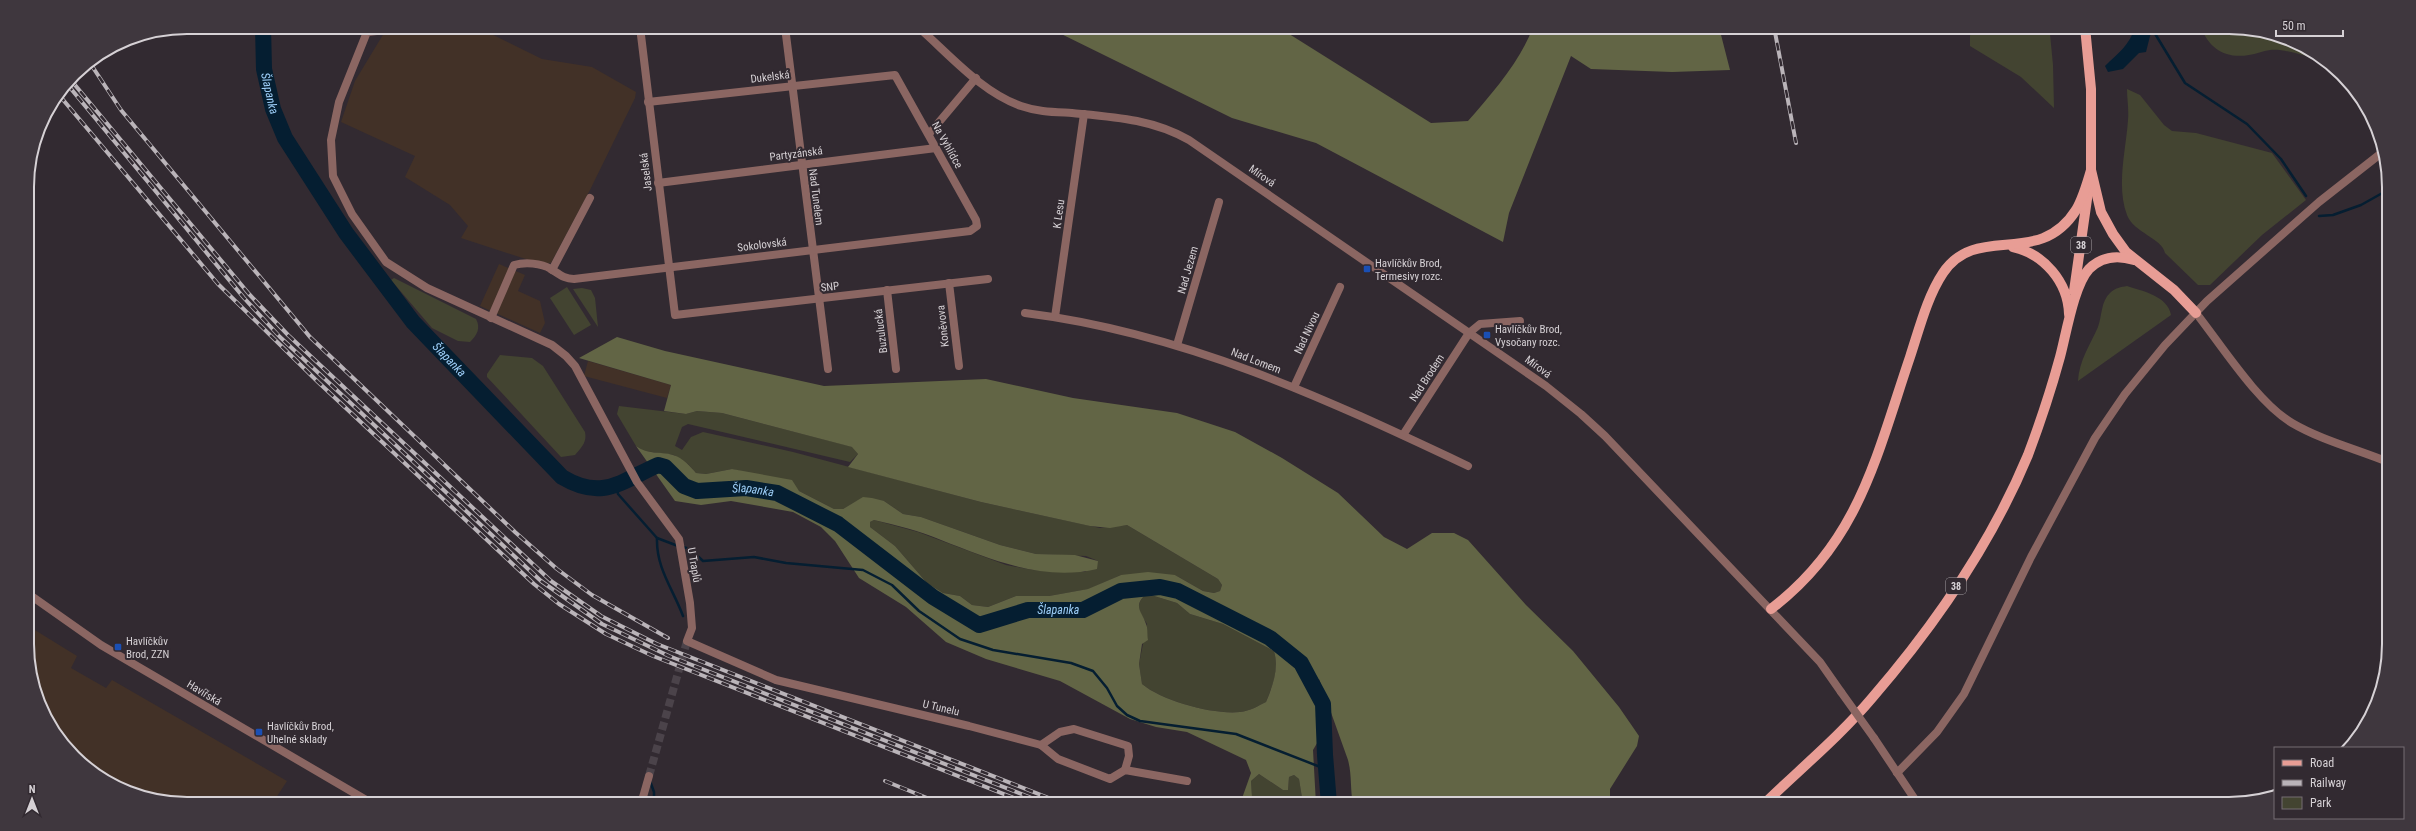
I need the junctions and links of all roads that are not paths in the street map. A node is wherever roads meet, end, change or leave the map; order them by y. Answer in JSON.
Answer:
{"nodes":[{"id":1,"x":366,"y":34,"type":"edge"},
{"id":2,"x":641,"y":34,"type":"edge"},
{"id":3,"x":786,"y":34,"type":"edge"},
{"id":4,"x":926,"y":34,"type":"edge"},
{"id":5,"x":2086,"y":34,"type":"edge"},
{"id":6,"x":895,"y":75,"type":"joint"},
{"id":7,"x":976,"y":78,"type":"junction"},
{"id":8,"x":792,"y":86,"type":"junction"},
{"id":9,"x":648,"y":102,"type":"junction"},
{"id":10,"x":1084,"y":114,"type":"junction"},
{"id":11,"x":929,"y":134,"type":"junction"},
{"id":12,"x":936,"y":148,"type":"junction"},
{"id":13,"x":2379,"y":155,"type":"edge"},
{"id":14,"x":801,"y":164,"type":"junction"},
{"id":15,"x":2091,"y":170,"type":"junction"},
{"id":16,"x":658,"y":183,"type":"junction"},
{"id":17,"x":590,"y":198,"type":"dead end"},
{"id":18,"x":1219,"y":202,"type":"dead end"},
{"id":19,"x":976,"y":227,"type":"joint"},
{"id":20,"x":2008,"y":245,"type":"junction"},
{"id":21,"x":811,"y":250,"type":"junction"},
{"id":22,"x":2134,"y":260,"type":"junction"},
{"id":23,"x":668,"y":268,"type":"junction"},
{"id":24,"x":551,"y":269,"type":"junction"},
{"id":25,"x":988,"y":279,"type":"dead end"},
{"id":26,"x":949,"y":283,"type":"junction"},
{"id":27,"x":1340,"y":287,"type":"dead end"},
{"id":28,"x":887,"y":290,"type":"junction"},
{"id":29,"x":818,"y":299,"type":"junction"},
{"id":30,"x":1025,"y":313,"type":"dead end"},
{"id":31,"x":2196,"y":313,"type":"junction"},
{"id":32,"x":675,"y":315,"type":"joint"},
{"id":33,"x":1055,"y":317,"type":"junction"},
{"id":34,"x":491,"y":318,"type":"junction"},
{"id":35,"x":2070,"y":319,"type":"junction"},
{"id":36,"x":1520,"y":321,"type":"dead end"},
{"id":37,"x":1470,"y":333,"type":"junction"},
{"id":38,"x":1177,"y":345,"type":"junction"},
{"id":39,"x":959,"y":366,"type":"dead end"},
{"id":40,"x":828,"y":369,"type":"dead end"},
{"id":41,"x":896,"y":369,"type":"dead end"},
{"id":42,"x":1294,"y":387,"type":"junction"},
{"id":43,"x":1403,"y":435,"type":"junction"},
{"id":44,"x":2382,"y":460,"type":"edge"},
{"id":45,"x":1468,"y":466,"type":"dead end"},
{"id":46,"x":34,"y":597,"type":"edge"},
{"id":47,"x":1771,"y":609,"type":"junction"},
{"id":48,"x":687,"y":641,"type":"joint"},
{"id":49,"x":1041,"y":745,"type":"junction"},
{"id":50,"x":1125,"y":770,"type":"junction"},
{"id":51,"x":1897,"y":773,"type":"junction"},
{"id":52,"x":649,"y":776,"type":"tunnel mouth"},
{"id":53,"x":1187,"y":781,"type":"dead end"},
{"id":54,"x":361,"y":797,"type":"edge"},
{"id":55,"x":643,"y":797,"type":"edge"},
{"id":56,"x":1771,"y":797,"type":"edge"},
{"id":57,"x":1913,"y":797,"type":"edge"}],
"edges":[{"from":1,"to":34,"type":"street","name":"U Traplů"},
{"from":2,"to":9,"type":"street","name":"Jaselská"},
{"from":3,"to":8,"type":"street","name":"Nad Tunelem"},
{"from":4,"to":7,"type":"street","name":"Mírová"},
{"from":5,"to":15,"type":"main road","number":"38"},
{"from":6,"to":8,"type":"street","name":"Dukelská"},
{"from":6,"to":11,"type":"street","name":"Na Vyhlídce"},
{"from":7,"to":10,"type":"street","name":"Mírová"},
{"from":7,"to":11,"type":"street"},
{"from":8,"to":9,"type":"street","name":"Dukelská"},
{"from":8,"to":14,"type":"street","name":"Nad Tunelem"},
{"from":9,"to":16,"type":"street","name":"Jaselská"},
{"from":10,"to":33,"type":"street","name":"K Lesu"},
{"from":10,"to":37,"type":"street","name":"Mírová"},
{"from":11,"to":12,"type":"street","name":"Na Vyhlídce"},
{"from":12,"to":14,"type":"street","name":"Partyzánská"},
{"from":12,"to":19,"type":"street","name":"Na Vyhlídce"},
{"from":13,"to":31,"type":"street"},
{"from":14,"to":16,"type":"street","name":"Partyzánská"},
{"from":14,"to":21,"type":"street","name":"Nad Tunelem"},
{"from":15,"to":20,"type":"main road"},
{"from":15,"to":22,"type":"main road"},
{"from":15,"to":35,"type":"main road","number":"38"},
{"from":16,"to":23,"type":"street","name":"Jaselská"},
{"from":17,"to":24,"type":"street"},
{"from":18,"to":38,"type":"street","name":"Nad Jezem"},
{"from":19,"to":21,"type":"street","name":"Sokolovská"},
{"from":20,"to":35,"type":"main road"},
{"from":20,"to":47,"type":"main road"},
{"from":21,"to":23,"type":"street","name":"Sokolovská"},
{"from":21,"to":29,"type":"street","name":"Nad Tunelem"},
{"from":22,"to":31,"type":"main road"},
{"from":22,"to":35,"type":"main road"},
{"from":23,"to":24,"type":"street","name":"Sokolovská"},
{"from":23,"to":32,"type":"street","name":"Jaselská"},
{"from":24,"to":34,"type":"street","name":"Sokolovská"},
{"from":25,"to":26,"type":"street","name":"SNP"},
{"from":26,"to":28,"type":"street","name":"SNP"},
{"from":26,"to":39,"type":"street","name":"Koněvova"},
{"from":27,"to":42,"type":"street","name":"Nad Nivou"},
{"from":28,"to":29,"type":"street","name":"SNP"},
{"from":28,"to":41,"type":"street","name":"Buzulucká"},
{"from":29,"to":32,"type":"street","name":"SNP"},
{"from":29,"to":40,"type":"street","name":"Nad Tunelem"},
{"from":30,"to":33,"type":"street","name":"Nad Lomem"},
{"from":31,"to":44,"type":"street"},
{"from":31,"to":51,"type":"street"},
{"from":33,"to":38,"type":"street","name":"Nad Lomem"},
{"from":34,"to":48,"type":"street","name":"U Traplů"},
{"from":35,"to":56,"type":"main road","number":"38"},
{"from":36,"to":37,"type":"street"},
{"from":37,"to":43,"type":"street","name":"Nad Brodem"},
{"from":37,"to":47,"type":"street","name":"Mírová"},
{"from":38,"to":42,"type":"street","name":"Nad Lomem"},
{"from":42,"to":43,"type":"street","name":"Nad Lomem"},
{"from":43,"to":45,"type":"street","name":"Nad Lomem"},
{"from":46,"to":54,"type":"street","name":"Havířská"},
{"from":47,"to":51,"type":"street","name":"Mírová","bridge":true},
{"from":48,"to":49,"type":"street","name":"U Tunelu"},
{"from":49,"to":50,"type":"street","name":"U Tunelu"},
{"from":49,"to":50,"type":"street"},
{"from":50,"to":53,"type":"street"},
{"from":51,"to":57,"type":"street","name":"Mírová"},
{"from":52,"to":55,"type":"street"}]}
